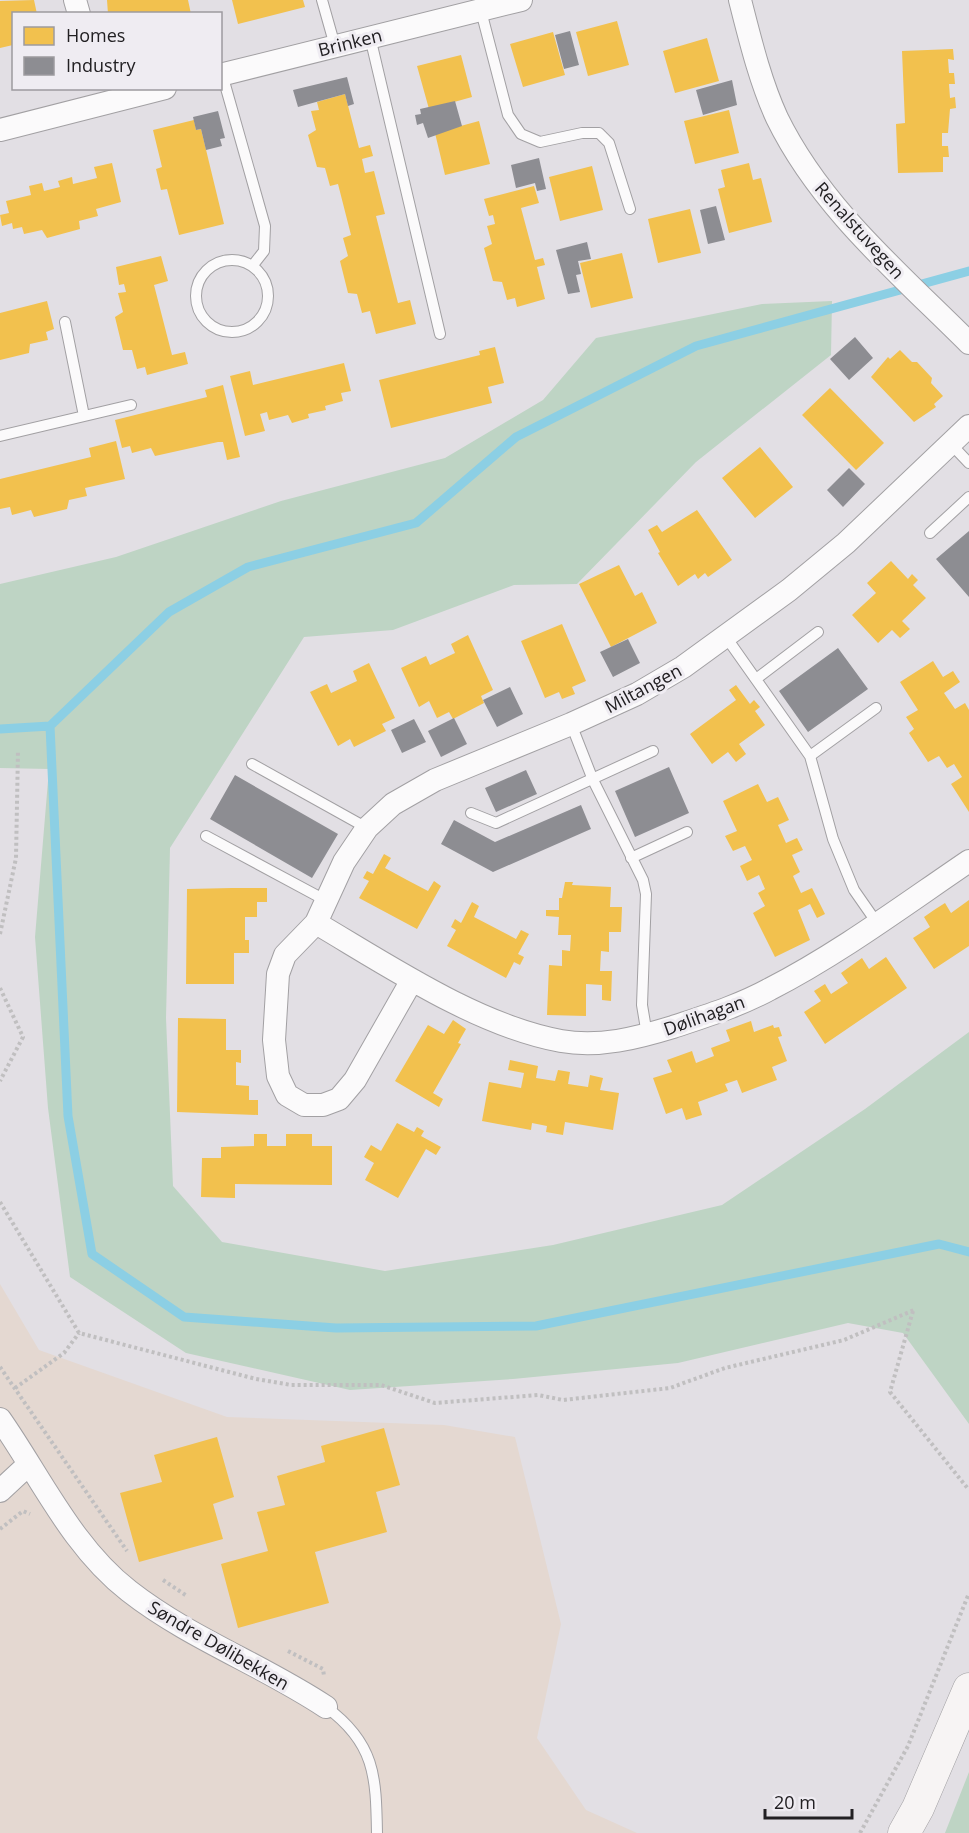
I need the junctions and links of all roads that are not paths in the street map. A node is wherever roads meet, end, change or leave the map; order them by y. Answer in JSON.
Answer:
{"nodes":[{"id":1,"x":322,"y":0,"type":"edge"},
{"id":2,"x":521,"y":0,"type":"edge"},
{"id":3,"x":740,"y":0,"type":"edge"},
{"id":4,"x":481,"y":11,"type":"junction"},
{"id":5,"x":370,"y":37,"type":"junction"},
{"id":6,"x":335,"y":46,"type":"junction"},
{"id":7,"x":222,"y":74,"type":"edge"},
{"id":8,"x":222,"y":77,"type":"edge"},
{"id":9,"x":149,"y":90,"type":"edge"},
{"id":10,"x":101,"y":96,"type":"edge"},
{"id":11,"x":0,"y":130,"type":"edge"},
{"id":12,"x":630,"y":209,"type":"dead end"},
{"id":13,"x":253,"y":265,"type":"junction"},
{"id":14,"x":65,"y":322,"type":"dead end"},
{"id":15,"x":440,"y":334,"type":"dead end"},
{"id":16,"x":969,"y":343,"type":"edge"},
{"id":17,"x":131,"y":405,"type":"dead end"},
{"id":18,"x":84,"y":416,"type":"junction"},
{"id":19,"x":969,"y":426,"type":"edge"},
{"id":20,"x":0,"y":436,"type":"edge"},
{"id":21,"x":950,"y":443,"type":"junction"},
{"id":22,"x":969,"y":463,"type":"edge"},
{"id":23,"x":969,"y":497,"type":"edge"},
{"id":24,"x":930,"y":532,"type":"dead end"},
{"id":25,"x":818,"y":632,"type":"dead end"},
{"id":26,"x":726,"y":637,"type":"junction"},
{"id":27,"x":756,"y":679,"type":"junction"},
{"id":28,"x":876,"y":708,"type":"dead end"},
{"id":29,"x":571,"y":724,"type":"junction"},
{"id":30,"x":653,"y":751,"type":"dead end"},
{"id":31,"x":810,"y":756,"type":"junction"},
{"id":32,"x":252,"y":764,"type":"dead end"},
{"id":33,"x":593,"y":780,"type":"junction"},
{"id":34,"x":471,"y":813,"type":"dead end"},
{"id":35,"x":367,"y":828,"type":"junction"},
{"id":36,"x":687,"y":832,"type":"dead end"},
{"id":37,"x":206,"y":836,"type":"dead end"},
{"id":38,"x":632,"y":858,"type":"junction"},
{"id":39,"x":969,"y":861,"type":"edge"},
{"id":40,"x":325,"y":900,"type":"junction"},
{"id":41,"x":316,"y":923,"type":"junction"},
{"id":42,"x":877,"y":923,"type":"junction"},
{"id":43,"x":412,"y":980,"type":"junction"},
{"id":44,"x":647,"y":1035,"type":"junction"},
{"id":45,"x":0,"y":1419,"type":"edge"},
{"id":46,"x":29,"y":1464,"type":"junction"},
{"id":47,"x":0,"y":1491,"type":"edge"},
{"id":48,"x":969,"y":1689,"type":"edge"},
{"id":49,"x":326,"y":1707,"type":"joint"},
{"id":50,"x":377,"y":1833,"type":"edge"},
{"id":51,"x":904,"y":1833,"type":"edge"}],
"edges":[{"from":1,"to":6,"type":"lane"},
{"from":2,"to":4,"type":"street","name":"Brinken"},
{"from":3,"to":16,"type":"street","name":"Renalstuvegen"},
{"from":4,"to":5,"type":"street","name":"Brinken"},
{"from":4,"to":12,"type":"lane"},
{"from":5,"to":6,"type":"street","name":"Brinken"},
{"from":5,"to":15,"type":"lane"},
{"from":6,"to":7,"type":"street","name":"Brinken"},
{"from":8,"to":13,"type":"lane"},
{"from":9,"to":10,"type":"street"},
{"from":10,"to":11,"type":"street"},
{"from":13,"to":13,"type":"lane"},
{"from":14,"to":18,"type":"lane"},
{"from":17,"to":18,"type":"lane"},
{"from":18,"to":20,"type":"lane"},
{"from":19,"to":21,"type":"street","name":"Miltangen"},
{"from":21,"to":22,"type":"lane"},
{"from":21,"to":26,"type":"street","name":"Miltangen"},
{"from":23,"to":24,"type":"lane"},
{"from":25,"to":27,"type":"lane"},
{"from":26,"to":27,"type":"lane"},
{"from":26,"to":29,"type":"street","name":"Miltangen"},
{"from":27,"to":31,"type":"lane"},
{"from":28,"to":31,"type":"lane"},
{"from":29,"to":33,"type":"lane"},
{"from":29,"to":35,"type":"street","name":"Miltangen"},
{"from":30,"to":33,"type":"lane"},
{"from":31,"to":42,"type":"lane"},
{"from":32,"to":35,"type":"lane"},
{"from":33,"to":34,"type":"lane"},
{"from":33,"to":38,"type":"lane"},
{"from":35,"to":40,"type":"street","name":"Miltangen"},
{"from":36,"to":38,"type":"lane"},
{"from":37,"to":40,"type":"lane"},
{"from":38,"to":44,"type":"lane"},
{"from":39,"to":42,"type":"street","name":"Dølihagan"},
{"from":40,"to":41,"type":"street","name":"Miltangen"},
{"from":41,"to":43,"type":"street","name":"Dølihagan"},
{"from":41,"to":43,"type":"street"},
{"from":42,"to":44,"type":"street","name":"Dølihagan"},
{"from":43,"to":44,"type":"street","name":"Dølihagan"},
{"from":45,"to":46,"type":"street","name":"Søndre Dølibekken"},
{"from":46,"to":47,"type":"street"},
{"from":46,"to":49,"type":"street","name":"Søndre Dølibekken"},
{"from":48,"to":51,"type":"main road"},
{"from":49,"to":50,"type":"lane","name":"Søndre Dølibekken"}]}
